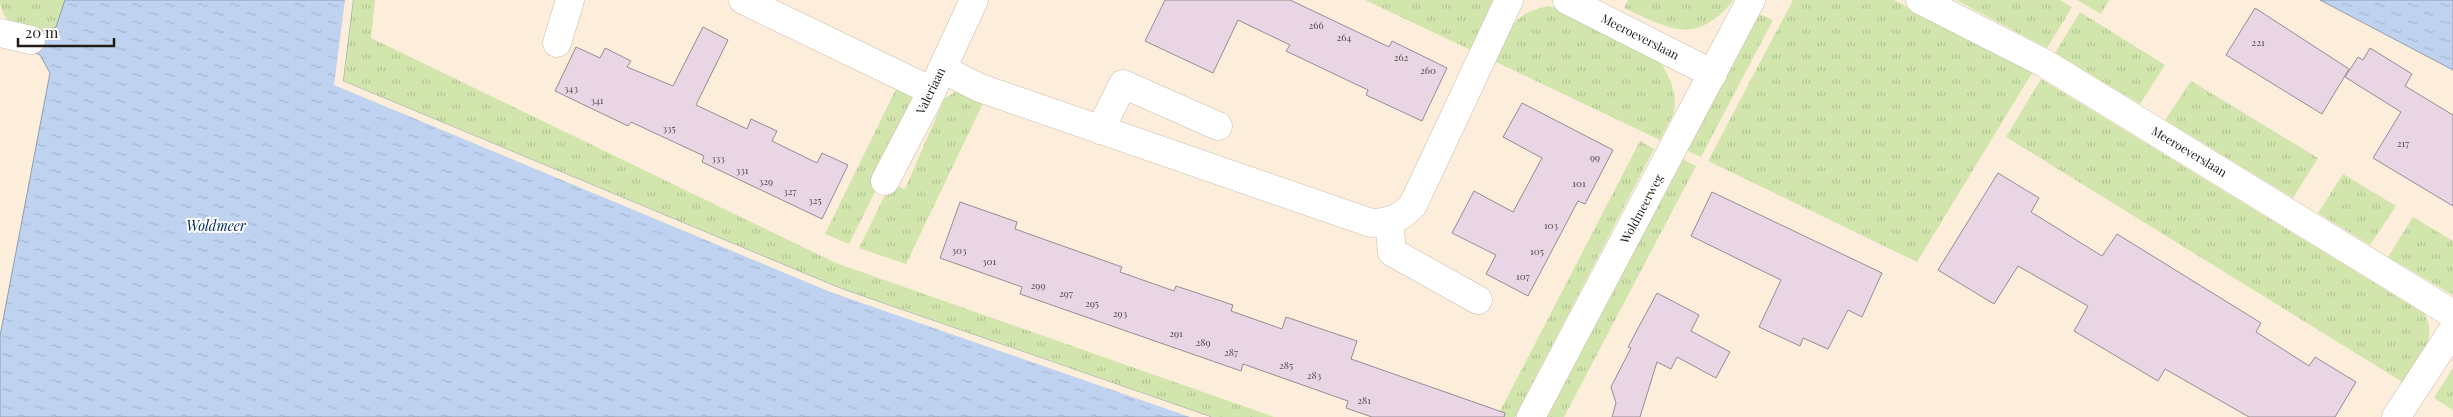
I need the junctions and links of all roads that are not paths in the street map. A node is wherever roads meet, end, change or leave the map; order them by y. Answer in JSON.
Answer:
{"nodes":[{"id":1,"x":570,"y":0,"type":"edge"},
{"id":2,"x":743,"y":0,"type":"edge"},
{"id":3,"x":974,"y":0,"type":"edge"},
{"id":4,"x":1510,"y":0,"type":"edge"},
{"id":5,"x":1567,"y":0,"type":"edge"},
{"id":6,"x":1751,"y":0,"type":"edge"},
{"id":7,"x":1920,"y":0,"type":"edge"},
{"id":8,"x":792,"y":10,"type":"edge"},
{"id":9,"x":0,"y":33,"type":"edge"},
{"id":10,"x":31,"y":40,"type":"dead end"},
{"id":11,"x":557,"y":43,"type":"dead end"},
{"id":12,"x":1713,"y":74,"type":"junction"},
{"id":13,"x":937,"y":80,"type":"junction"},
{"id":14,"x":1218,"y":126,"type":"dead end"},
{"id":15,"x":1100,"y":130,"type":"junction"},
{"id":16,"x":885,"y":181,"type":"dead end"},
{"id":17,"x":1389,"y":222,"type":"junction"},
{"id":18,"x":1478,"y":300,"type":"dead end"},
{"id":19,"x":2453,"y":314,"type":"edge"},
{"id":20,"x":2453,"y":330,"type":"edge"},
{"id":21,"x":1531,"y":417,"type":"edge"},
{"id":22,"x":2396,"y":417,"type":"edge"}],
"edges":[{"from":1,"to":11,"type":"street"},
{"from":2,"to":8,"type":"street"},
{"from":3,"to":13,"type":"street","name":"Valeriaan"},
{"from":4,"to":17,"type":"street"},
{"from":5,"to":12,"type":"street","name":"Meeroeverslaan"},
{"from":6,"to":12,"type":"street","name":"Woldmeerweg"},
{"from":7,"to":19,"type":"street","name":"Meeroeverslaan"},
{"from":8,"to":13,"type":"street"},
{"from":9,"to":10,"type":"street"},
{"from":12,"to":21,"type":"street","name":"Woldmeerweg"},
{"from":13,"to":15,"type":"street"},
{"from":13,"to":16,"type":"street","name":"Valeriaan"},
{"from":14,"to":15,"type":"street"},
{"from":15,"to":17,"type":"street"},
{"from":17,"to":18,"type":"street"},
{"from":20,"to":22,"type":"street"}]}
